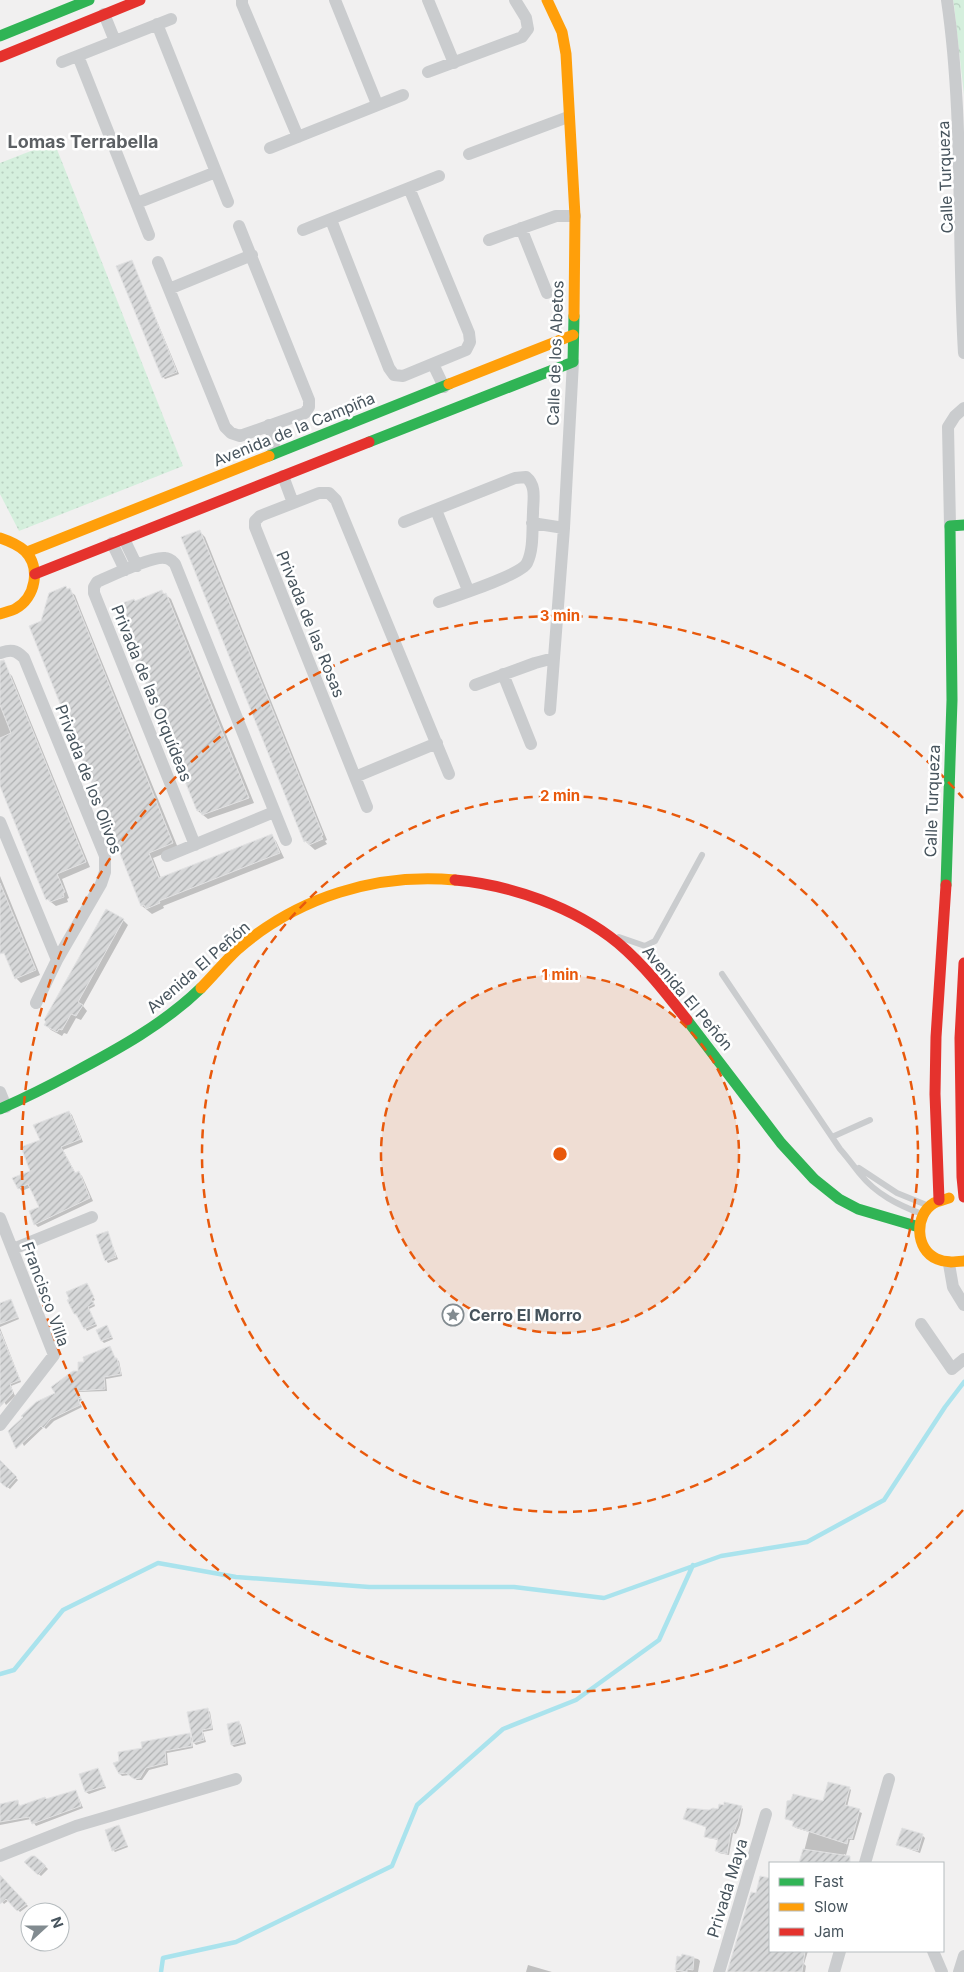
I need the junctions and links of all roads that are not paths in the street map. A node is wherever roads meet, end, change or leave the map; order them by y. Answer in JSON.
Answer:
{"nodes":[{"id":1,"x":89,"y":0,"type":"edge"},
{"id":2,"x":140,"y":0,"type":"edge"},
{"id":3,"x":242,"y":0,"type":"edge"},
{"id":4,"x":334,"y":0,"type":"edge"},
{"id":5,"x":428,"y":0,"type":"edge"},
{"id":6,"x":515,"y":0,"type":"edge"},
{"id":7,"x":547,"y":0,"type":"edge"},
{"id":8,"x":947,"y":0,"type":"edge"},
{"id":9,"x":104,"y":14,"type":"junction"},
{"id":10,"x":171,"y":19,"type":"dead end"},
{"id":11,"x":157,"y":24,"type":"junction"},
{"id":12,"x":0,"y":36,"type":"edge"},
{"id":13,"x":115,"y":41,"type":"junction"},
{"id":14,"x":78,"y":56,"type":"junction"},
{"id":15,"x":0,"y":57,"type":"edge"},
{"id":16,"x":62,"y":62,"type":"dead end"},
{"id":17,"x":454,"y":63,"type":"junction"},
{"id":18,"x":428,"y":72,"type":"dead end"},
{"id":19,"x":403,"y":95,"type":"dead end"},
{"id":20,"x":377,"y":104,"type":"junction"},
{"id":21,"x":568,"y":117,"type":"junction"},
{"id":22,"x":298,"y":137,"type":"junction"},
{"id":23,"x":270,"y":148,"type":"dead end"},
{"id":24,"x":469,"y":154,"type":"dead end"},
{"id":25,"x":216,"y":172,"type":"junction"},
{"id":26,"x":439,"y":176,"type":"dead end"},
{"id":27,"x":409,"y":188,"type":"junction"},
{"id":28,"x":964,"y":199,"type":"edge"},
{"id":29,"x":228,"y":202,"type":"dead end"},
{"id":30,"x":136,"y":203,"type":"junction"},
{"id":31,"x":575,"y":216,"type":"junction"},
{"id":32,"x":331,"y":220,"type":"junction"},
{"id":33,"x":239,"y":226,"type":"dead end"},
{"id":34,"x":521,"y":228,"type":"junction"},
{"id":35,"x":303,"y":230,"type":"dead end"},
{"id":36,"x":149,"y":235,"type":"dead end"},
{"id":37,"x":489,"y":240,"type":"dead end"},
{"id":38,"x":252,"y":255,"type":"junction"},
{"id":39,"x":158,"y":262,"type":"dead end"},
{"id":40,"x":169,"y":289,"type":"junction"},
{"id":41,"x":547,"y":293,"type":"dead end"},
{"id":42,"x":962,"y":302,"type":"edge"},
{"id":43,"x":573,"y":335,"type":"junction"},
{"id":44,"x":964,"y":354,"type":"edge"},
{"id":45,"x":573,"y":362,"type":"junction"},
{"id":46,"x":433,"y":364,"type":"junction"},
{"id":47,"x":444,"y":387,"type":"junction"},
{"id":48,"x":964,"y":408,"type":"edge"},
{"id":49,"x":273,"y":424,"type":"junction"},
{"id":50,"x":286,"y":449,"type":"junction"},
{"id":51,"x":273,"y":454,"type":"junction"},
{"id":52,"x":282,"y":476,"type":"junction"},
{"id":53,"x":196,"y":485,"type":"junction"},
{"id":54,"x":293,"y":503,"type":"junction"},
{"id":55,"x":205,"y":507,"type":"junction"},
{"id":56,"x":436,"y":510,"type":"junction"},
{"id":57,"x":404,"y":522,"type":"dead end"},
{"id":58,"x":532,"y":523,"type":"junction"},
{"id":59,"x":964,"y":525,"type":"edge"},
{"id":60,"x":950,"y":526,"type":"junction"},
{"id":61,"x":564,"y":528,"type":"junction"},
{"id":62,"x":0,"y":538,"type":"edge"},
{"id":63,"x":118,"y":541,"type":"junction"},
{"id":64,"x":27,"y":552,"type":"junction"},
{"id":65,"x":131,"y":568,"type":"junction"},
{"id":66,"x":35,"y":574,"type":"junction"},
{"id":67,"x":468,"y":590,"type":"junction"},
{"id":68,"x":439,"y":602,"type":"dead end"},
{"id":69,"x":0,"y":614,"type":"edge"},
{"id":70,"x":0,"y":653,"type":"edge"},
{"id":71,"x":554,"y":658,"type":"junction"},
{"id":72,"x":502,"y":674,"type":"junction"},
{"id":73,"x":475,"y":685,"type":"dead end"},
{"id":74,"x":958,"y":700,"type":"edge"},
{"id":75,"x":550,"y":710,"type":"dead end"},
{"id":76,"x":437,"y":743,"type":"junction"},
{"id":77,"x":531,"y":744,"type":"dead end"},
{"id":78,"x":449,"y":774,"type":"dead end"},
{"id":79,"x":355,"y":777,"type":"junction"},
{"id":80,"x":366,"y":807,"type":"dead end"},
{"id":81,"x":274,"y":812,"type":"junction"},
{"id":82,"x":0,"y":822,"type":"edge"},
{"id":83,"x":286,"y":840,"type":"dead end"},
{"id":84,"x":195,"y":845,"type":"junction"},
{"id":85,"x":702,"y":855,"type":"dead end"},
{"id":86,"x":168,"y":856,"type":"dead end"},
{"id":87,"x":597,"y":928,"type":"junction"},
{"id":88,"x":57,"y":960,"type":"junction"},
{"id":89,"x":964,"y":963,"type":"edge"},
{"id":90,"x":722,"y":974,"type":"dead end"},
{"id":91,"x":36,"y":1003,"type":"dead end"},
{"id":92,"x":0,"y":1092,"type":"edge"},
{"id":93,"x":3,"y":1108,"type":"edge"},
{"id":94,"x":870,"y":1120,"type":"dead end"},
{"id":95,"x":832,"y":1137,"type":"junction"},
{"id":96,"x":852,"y":1163,"type":"junction"},
{"id":97,"x":964,"y":1199,"type":"edge"},
{"id":98,"x":930,"y":1207,"type":"junction"},
{"id":99,"x":92,"y":1217,"type":"dead end"},
{"id":100,"x":0,"y":1218,"type":"edge"},
{"id":101,"x":919,"y":1228,"type":"junction"},
{"id":102,"x":13,"y":1249,"type":"junction"},
{"id":103,"x":964,"y":1261,"type":"edge"},
{"id":104,"x":949,"y":1264,"type":"junction"},
{"id":105,"x":964,"y":1304,"type":"edge"},
{"id":106,"x":921,"y":1324,"type":"dead end"},
{"id":107,"x":964,"y":1359,"type":"edge"},
{"id":108,"x":0,"y":1425,"type":"edge"},
{"id":109,"x":236,"y":1779,"type":"dead end"},
{"id":110,"x":889,"y":1779,"type":"dead end"},
{"id":111,"x":766,"y":1814,"type":"dead end"},
{"id":112,"x":0,"y":1856,"type":"edge"},
{"id":113,"x":865,"y":1862,"type":"edge"},
{"id":114,"x":840,"y":1952,"type":"edge"},
{"id":115,"x":933,"y":1952,"type":"edge"},
{"id":116,"x":964,"y":1956,"type":"edge"},
{"id":117,"x":719,"y":1972,"type":"edge"},
{"id":118,"x":834,"y":1972,"type":"edge"},
{"id":119,"x":942,"y":1972,"type":"edge"},
{"id":120,"x":959,"y":1972,"type":"edge"}],
"edges":[{"from":1,"to":12,"type":"street"},
{"from":2,"to":9,"type":"street"},
{"from":3,"to":22,"type":"street"},
{"from":4,"to":20,"type":"street"},
{"from":5,"to":17,"type":"street"},
{"from":6,"to":17,"type":"street"},
{"from":7,"to":21,"type":"street","name":"Calle de los Abetos"},
{"from":8,"to":28,"type":"street","name":"Calle Turqueza"},
{"from":9,"to":13,"type":"street"},
{"from":9,"to":15,"type":"street"},
{"from":10,"to":11,"type":"street"},
{"from":11,"to":13,"type":"street"},
{"from":11,"to":25,"type":"street"},
{"from":13,"to":14,"type":"street"},
{"from":14,"to":16,"type":"street"},
{"from":14,"to":30,"type":"street"},
{"from":17,"to":18,"type":"street"},
{"from":19,"to":20,"type":"street"},
{"from":20,"to":22,"type":"street"},
{"from":21,"to":24,"type":"street"},
{"from":21,"to":31,"type":"street","name":"Calle de los Abetos"},
{"from":22,"to":23,"type":"street"},
{"from":25,"to":29,"type":"street"},
{"from":25,"to":30,"type":"street"},
{"from":26,"to":27,"type":"street"},
{"from":27,"to":32,"type":"street"},
{"from":27,"to":46,"type":"street"},
{"from":28,"to":42,"type":"street","name":"Calle Turqueza"},
{"from":30,"to":36,"type":"street"},
{"from":31,"to":34,"type":"street"},
{"from":31,"to":43,"type":"street","name":"Calle de los Abetos"},
{"from":32,"to":35,"type":"street"},
{"from":32,"to":46,"type":"street"},
{"from":33,"to":38,"type":"street"},
{"from":34,"to":37,"type":"street"},
{"from":34,"to":41,"type":"street"},
{"from":38,"to":40,"type":"street"},
{"from":38,"to":49,"type":"street"},
{"from":39,"to":40,"type":"street"},
{"from":40,"to":49,"type":"street"},
{"from":42,"to":44,"type":"street","name":"Calle Turqueza"},
{"from":43,"to":45,"type":"street","name":"Calle de los Abetos"},
{"from":43,"to":47,"type":"street","name":"Avenida de la Campiña"},
{"from":45,"to":52,"type":"street"},
{"from":45,"to":61,"type":"street","name":"Calle de los Abetos"},
{"from":46,"to":47,"type":"street"},
{"from":47,"to":50,"type":"street","name":"Avenida de la Campiña"},
{"from":48,"to":60,"type":"street","name":"Calle Turqueza"},
{"from":49,"to":50,"type":"street"},
{"from":49,"to":51,"type":"street"},
{"from":50,"to":51,"type":"street","name":"Avenida de la Campiña"},
{"from":51,"to":53,"type":"street","name":"Avenida de la Campiña"},
{"from":52,"to":54,"type":"street"},
{"from":52,"to":55,"type":"street"},
{"from":53,"to":55,"type":"street"},
{"from":53,"to":64,"type":"street","name":"Avenida de la Campiña"},
{"from":54,"to":76,"type":"street","name":"Privada de las Rosas"},
{"from":54,"to":79,"type":"street","name":"Privada de las Rosas"},
{"from":55,"to":63,"type":"street"},
{"from":56,"to":57,"type":"street"},
{"from":56,"to":58,"type":"street"},
{"from":56,"to":67,"type":"street"},
{"from":58,"to":61,"type":"street"},
{"from":58,"to":67,"type":"street"},
{"from":59,"to":60,"type":"street"},
{"from":60,"to":74,"type":"street","name":"Calle Turqueza"},
{"from":61,"to":71,"type":"street","name":"Calle de los Abetos"},
{"from":62,"to":64,"type":"street"},
{"from":63,"to":65,"type":"street"},
{"from":63,"to":66,"type":"street"},
{"from":64,"to":66,"type":"street"},
{"from":65,"to":81,"type":"street","name":"Privada de las Orquídeas"},
{"from":65,"to":84,"type":"street","name":"Privada de las Orquídeas"},
{"from":66,"to":69,"type":"street"},
{"from":67,"to":68,"type":"street"},
{"from":70,"to":88,"type":"street","name":"Privada de los Olivos"},
{"from":71,"to":72,"type":"street"},
{"from":71,"to":75,"type":"street","name":"Calle de los Abetos"},
{"from":72,"to":73,"type":"street"},
{"from":72,"to":77,"type":"street"},
{"from":74,"to":98,"type":"street","name":"Calle Turqueza"},
{"from":76,"to":78,"type":"street","name":"Privada de las Rosas"},
{"from":76,"to":79,"type":"street"},
{"from":79,"to":80,"type":"street","name":"Privada de las Rosas"},
{"from":81,"to":83,"type":"street","name":"Privada de las Orquídeas"},
{"from":81,"to":84,"type":"street"},
{"from":82,"to":88,"type":"street"},
{"from":84,"to":86,"type":"street"},
{"from":85,"to":87,"type":"lane"},
{"from":87,"to":93,"type":"street","name":"Avenida El Peñón"},
{"from":87,"to":101,"type":"street","name":"Avenida El Peñón"},
{"from":88,"to":91,"type":"street","name":"Privada de los Olivos"},
{"from":89,"to":97,"type":"street"},
{"from":90,"to":95,"type":"lane"},
{"from":92,"to":93,"type":"street"},
{"from":94,"to":95,"type":"lane"},
{"from":95,"to":96,"type":"lane"},
{"from":96,"to":98,"type":"lane"},
{"from":96,"to":98,"type":"lane"},
{"from":97,"to":98,"type":"street"},
{"from":98,"to":101,"type":"street","name":"Calle Turqueza"},
{"from":99,"to":102,"type":"street"},
{"from":100,"to":102,"type":"street","name":"Francisco Villa"},
{"from":101,"to":104,"type":"street"},
{"from":102,"to":108,"type":"street","name":"Francisco Villa"},
{"from":103,"to":104,"type":"street"},
{"from":104,"to":105,"type":"street"},
{"from":106,"to":107,"type":"street"},
{"from":109,"to":112,"type":"street"},
{"from":110,"to":113,"type":"street"},
{"from":111,"to":117,"type":"street","name":"Privada Maya"},
{"from":114,"to":118,"type":"street"},
{"from":115,"to":119,"type":"street"},
{"from":116,"to":120,"type":"street"}]}
